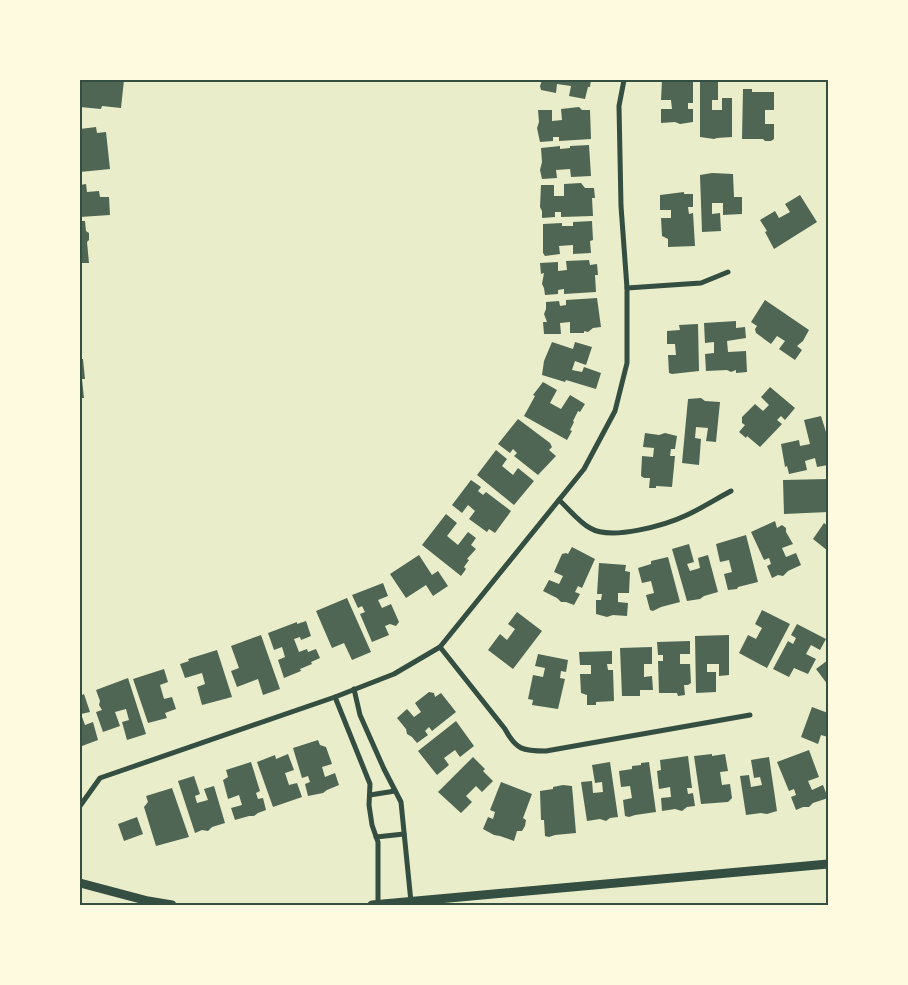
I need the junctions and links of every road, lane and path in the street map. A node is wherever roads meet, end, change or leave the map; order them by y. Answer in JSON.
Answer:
{"nodes":[{"id":1,"x":624,"y":80,"type":"edge"},
{"id":2,"x":728,"y":272,"type":"dead end"},
{"id":3,"x":627,"y":288,"type":"junction"},
{"id":4,"x":731,"y":491,"type":"dead end"},
{"id":5,"x":559,"y":500,"type":"junction"},
{"id":6,"x":440,"y":647,"type":"junction"},
{"id":7,"x":354,"y":690,"type":"junction"},
{"id":8,"x":335,"y":697,"type":"junction"},
{"id":9,"x":750,"y":715,"type":"dead end"},
{"id":10,"x":395,"y":791,"type":"junction"},
{"id":11,"x":370,"y":795,"type":"junction"},
{"id":12,"x":80,"y":806,"type":"edge"},
{"id":13,"x":404,"y":834,"type":"junction"},
{"id":14,"x":376,"y":837,"type":"junction"},
{"id":15,"x":828,"y":864,"type":"edge"},
{"id":16,"x":80,"y":883,"type":"edge"},
{"id":17,"x":411,"y":903,"type":"edge"},
{"id":18,"x":172,"y":905,"type":"edge"},
{"id":19,"x":372,"y":905,"type":"edge"},
{"id":20,"x":378,"y":905,"type":"edge"}],
"edges":[{"from":1,"to":3,"type":"street"},
{"from":2,"to":3,"type":"street"},
{"from":3,"to":5,"type":"street"},
{"from":4,"to":5,"type":"street"},
{"from":5,"to":6,"type":"street"},
{"from":6,"to":7,"type":"street"},
{"from":6,"to":9,"type":"street"},
{"from":7,"to":8,"type":"street"},
{"from":7,"to":10,"type":"street"},
{"from":8,"to":11,"type":"street"},
{"from":8,"to":12,"type":"street"},
{"from":10,"to":11,"type":"street"},
{"from":10,"to":13,"type":"street"},
{"from":11,"to":14,"type":"street"},
{"from":13,"to":14,"type":"street"},
{"from":13,"to":17,"type":"street"},
{"from":14,"to":20,"type":"street"},
{"from":15,"to":17,"type":"street"},
{"from":16,"to":18,"type":"street"},
{"from":17,"to":20,"type":"street"},
{"from":19,"to":20,"type":"street"}]}
